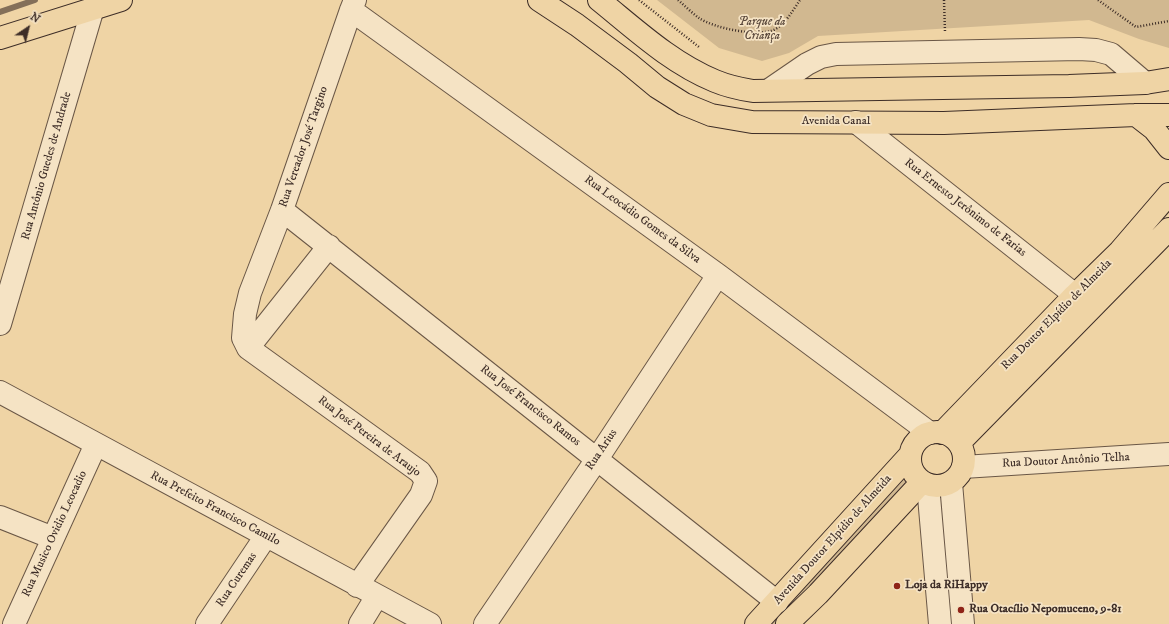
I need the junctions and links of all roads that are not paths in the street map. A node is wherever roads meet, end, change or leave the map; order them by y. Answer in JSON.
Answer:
{"nodes":[{"id":1,"x":121,"y":0,"type":"edge"},
{"id":2,"x":539,"y":0,"type":"edge"},
{"id":3,"x":599,"y":0,"type":"edge"},
{"id":4,"x":353,"y":5,"type":"edge"},
{"id":5,"x":93,"y":8,"type":"junction"},
{"id":6,"x":0,"y":38,"type":"edge"},
{"id":7,"x":1169,"y":79,"type":"edge"},
{"id":8,"x":1145,"y":83,"type":"junction"},
{"id":9,"x":769,"y":90,"type":"junction"},
{"id":10,"x":1169,"y":115,"type":"edge"},
{"id":11,"x":1136,"y":116,"type":"junction"},
{"id":12,"x":856,"y":122,"type":"junction"},
{"id":13,"x":1169,"y":148,"type":"edge"},
{"id":14,"x":1169,"y":194,"type":"edge"},
{"id":15,"x":282,"y":210,"type":"junction"},
{"id":16,"x":1169,"y":229,"type":"edge"},
{"id":17,"x":329,"y":246,"type":"junction"},
{"id":18,"x":718,"y":275,"type":"junction"},
{"id":19,"x":1075,"y":295,"type":"junction"},
{"id":20,"x":0,"y":324,"type":"edge"},
{"id":21,"x":248,"y":348,"type":"junction"},
{"id":22,"x":0,"y":392,"type":"edge"},
{"id":23,"x":944,"y":436,"type":"junction"},
{"id":24,"x":96,"y":444,"type":"junction"},
{"id":25,"x":1169,"y":454,"type":"edge"},
{"id":26,"x":910,"y":455,"type":"junction"},
{"id":27,"x":597,"y":459,"type":"junction"},
{"id":28,"x":957,"y":475,"type":"junction"},
{"id":29,"x":925,"y":484,"type":"junction"},
{"id":30,"x":0,"y":517,"type":"edge"},
{"id":31,"x":266,"y":536,"type":"junction"},
{"id":32,"x":53,"y":538,"type":"junction"},
{"id":33,"x":357,"y":586,"type":"junction"},
{"id":34,"x":377,"y":596,"type":"junction"},
{"id":35,"x":777,"y":602,"type":"junction"},
{"id":36,"x":14,"y":624,"type":"edge"},
{"id":37,"x":207,"y":624,"type":"edge"},
{"id":38,"x":360,"y":624,"type":"edge"},
{"id":39,"x":430,"y":624,"type":"edge"},
{"id":40,"x":485,"y":624,"type":"edge"},
{"id":41,"x":756,"y":624,"type":"edge"},
{"id":42,"x":787,"y":624,"type":"edge"},
{"id":43,"x":940,"y":624,"type":"edge"},
{"id":44,"x":963,"y":624,"type":"edge"}],
"edges":[{"from":1,"to":5,"type":"main road"},
{"from":2,"to":12,"type":"main road","name":"Avenida Canal"},
{"from":3,"to":9,"type":"main road"},
{"from":4,"to":15,"type":"street","name":"Rua Vereador José Targino"},
{"from":4,"to":18,"type":"street","name":"Rua Leocádio Gomes da Silva"},
{"from":5,"to":6,"type":"main road"},
{"from":5,"to":20,"type":"street","name":"Rua Antônio Guedes de Andrade"},
{"from":7,"to":8,"type":"main road"},
{"from":8,"to":9,"type":"main road"},
{"from":8,"to":9,"type":"street"},
{"from":10,"to":11,"type":"main road","name":"Avenida Canal"},
{"from":11,"to":12,"type":"main road","name":"Avenida Canal"},
{"from":11,"to":13,"type":"main road"},
{"from":12,"to":19,"type":"street","name":"Rua Ernesto Jerônimo de Farias"},
{"from":14,"to":19,"type":"main road","name":"Rua Doutor Elpídio de Almeida"},
{"from":15,"to":17,"type":"street","name":"Rua José Francisco Ramos"},
{"from":15,"to":21,"type":"street","name":"Rua Vereador José Targino"},
{"from":16,"to":23,"type":"main road","name":"Rua Doutor Elpídio de Almeida"},
{"from":17,"to":21,"type":"street"},
{"from":17,"to":27,"type":"street","name":"Rua José Francisco Ramos"},
{"from":18,"to":23,"type":"street","name":"Rua Leocádio Gomes da Silva"},
{"from":18,"to":27,"type":"street","name":"Rua Arius"},
{"from":19,"to":23,"type":"main road","name":"Rua Doutor Elpídio de Almeida"},
{"from":21,"to":33,"type":"street","name":"Rua José Pereira de Araujo"},
{"from":22,"to":24,"type":"street","name":"Rua Prefeito Francisco Camilo"},
{"from":23,"to":26,"type":"main road","name":"Avenida Doutor Elpídio de Almeida"},
{"from":23,"to":28,"type":"main road"},
{"from":24,"to":31,"type":"street","name":"Rua Prefeito Francisco Camilo"},
{"from":24,"to":32,"type":"street","name":"Rua Musico Ovidio Leocadio"},
{"from":25,"to":28,"type":"street","name":"Rua Doutor Antônio Telha"},
{"from":26,"to":29,"type":"main road"},
{"from":26,"to":35,"type":"main road","name":"Avenida Doutor Elpídio de Almeida"},
{"from":27,"to":35,"type":"street","name":"Rua José Francisco Ramos"},
{"from":27,"to":40,"type":"street","name":"Rua Arius"},
{"from":28,"to":29,"type":"main road"},
{"from":28,"to":44,"type":"street"},
{"from":29,"to":42,"type":"main road","name":"Avenida Doutor Elpídio de Almeida"},
{"from":29,"to":43,"type":"street"},
{"from":30,"to":32,"type":"street"},
{"from":31,"to":33,"type":"street","name":"Rua Prefeito Francisco Camilo"},
{"from":31,"to":37,"type":"street","name":"Rua Curemas"},
{"from":32,"to":36,"type":"street","name":"Rua Musico Ovidio Leocadio"},
{"from":33,"to":34,"type":"street","name":"Rua Prefeito Francisco Camilo"},
{"from":34,"to":38,"type":"street"},
{"from":34,"to":39,"type":"street","name":"Rua Prefeito Francisco Camilo"},
{"from":35,"to":41,"type":"main road","name":"Avenida Doutor Elpídio de Almeida"}]}
